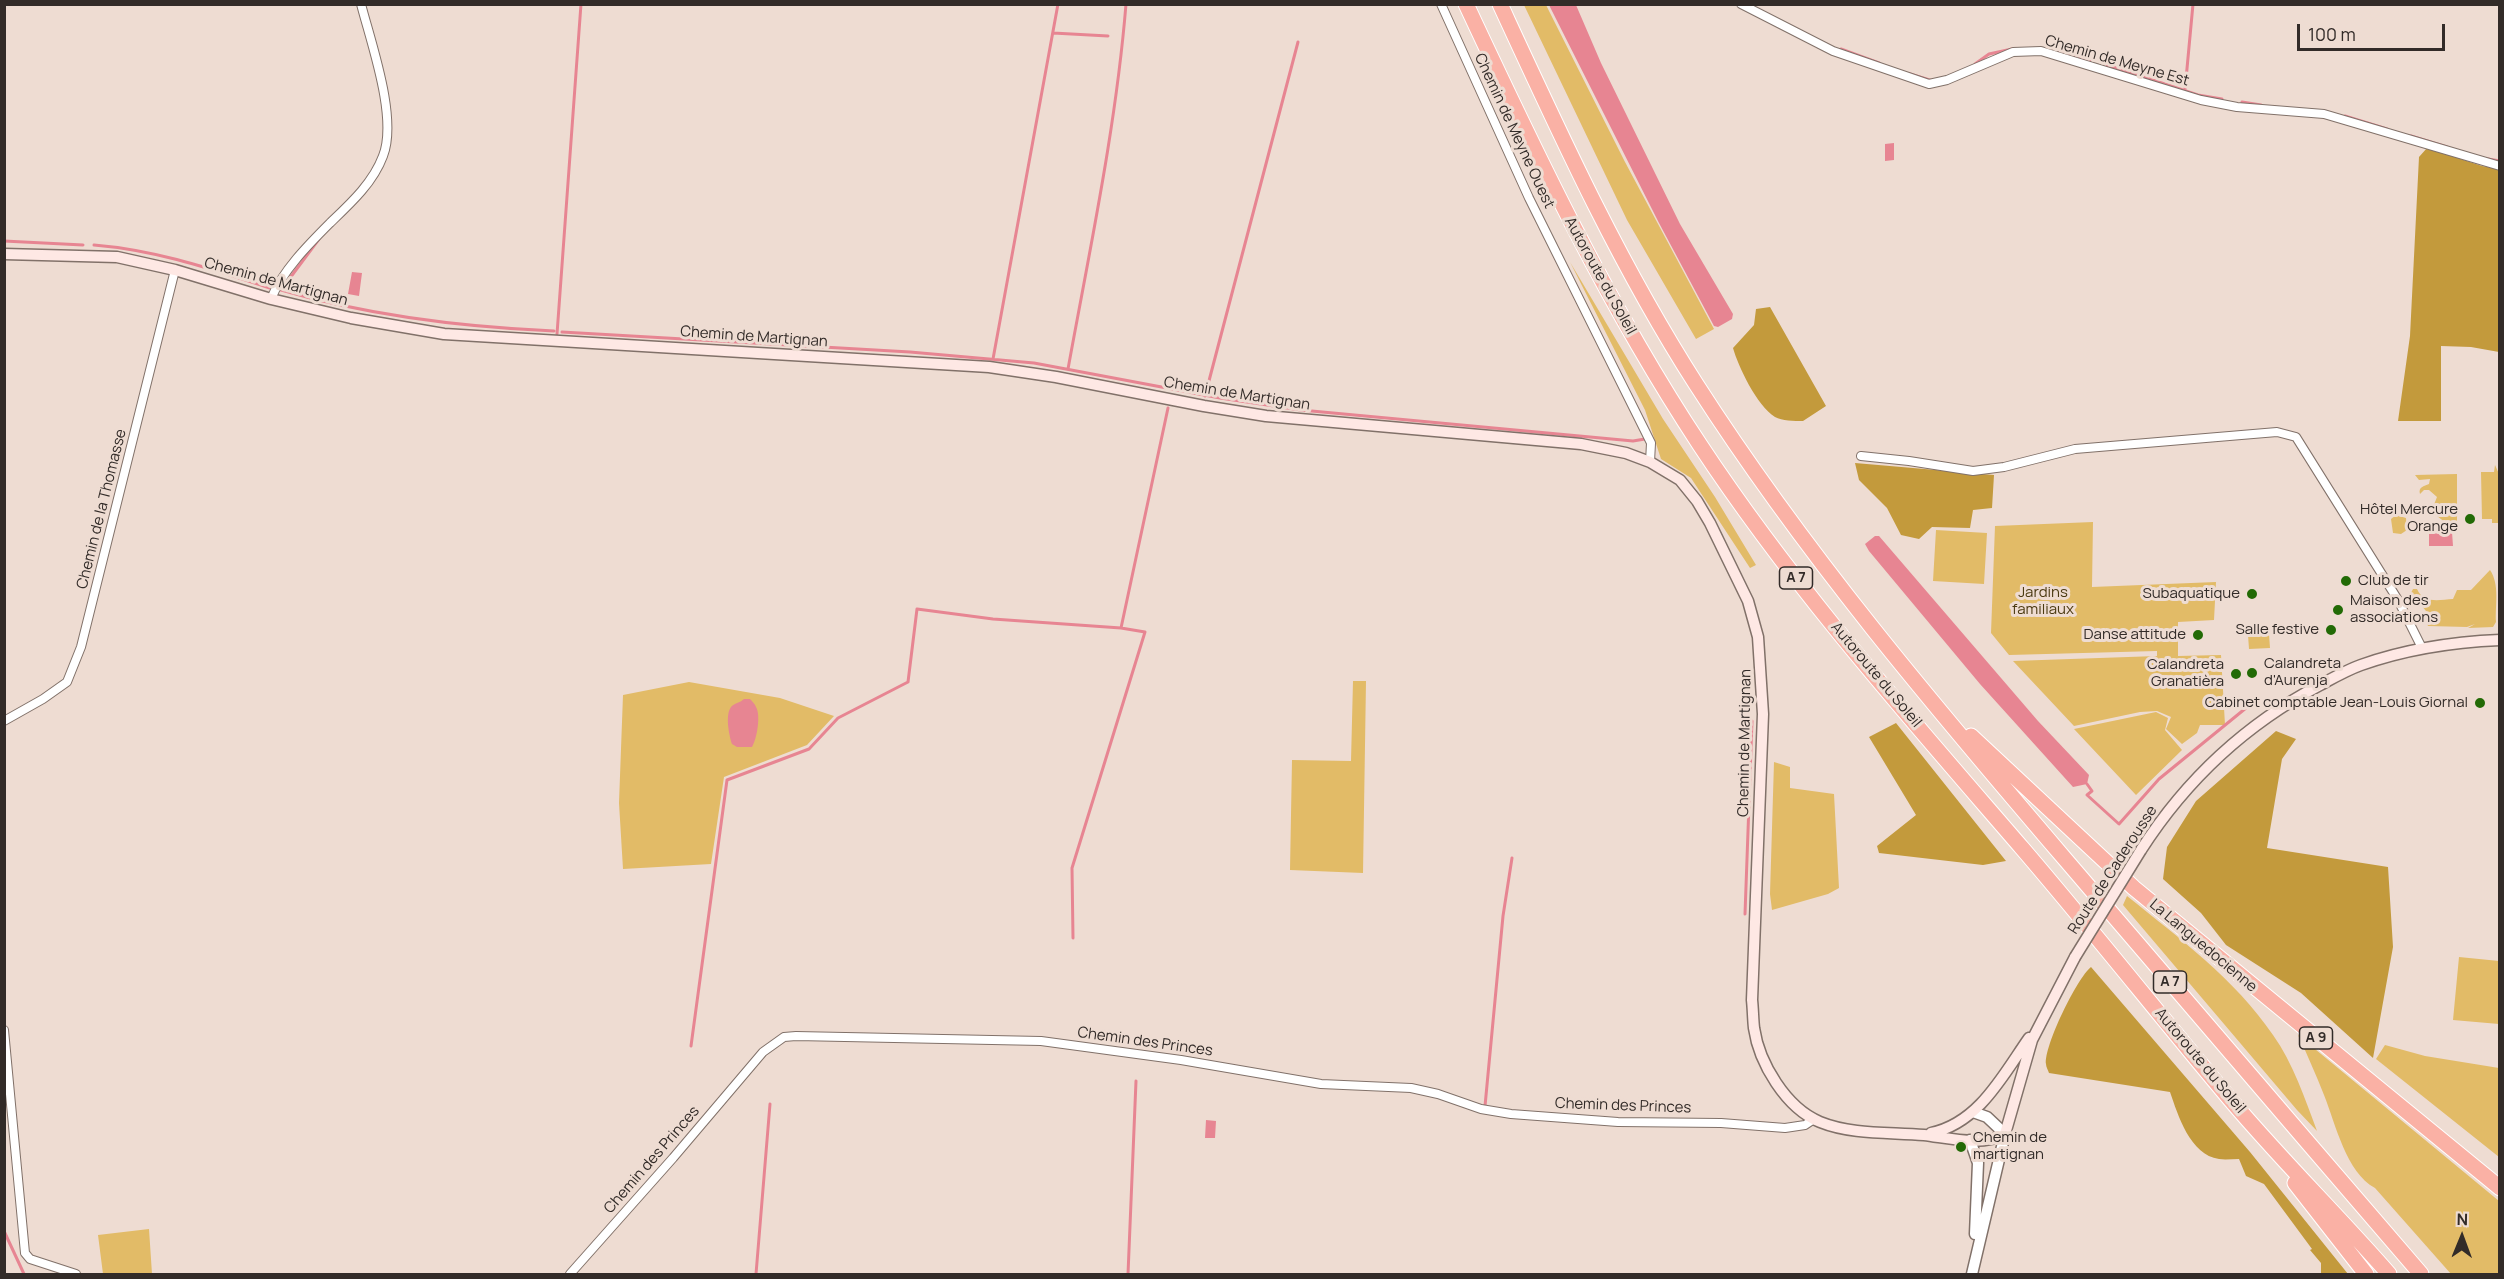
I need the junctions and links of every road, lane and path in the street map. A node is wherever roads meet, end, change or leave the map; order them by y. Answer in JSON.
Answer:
{"nodes":[{"id":1,"x":361,"y":4,"type":"edge"},
{"id":2,"x":1441,"y":4,"type":"edge"},
{"id":3,"x":1466,"y":4,"type":"edge"},
{"id":4,"x":1500,"y":4,"type":"edge"},
{"id":5,"x":1741,"y":4,"type":"edge"},
{"id":6,"x":2499,"y":166,"type":"edge"},
{"id":7,"x":4,"y":254,"type":"edge"},
{"id":8,"x":175,"y":270,"type":"junction"},
{"id":9,"x":271,"y":299,"type":"junction"},
{"id":10,"x":1862,"y":456,"type":"dead end"},
{"id":11,"x":1650,"y":462,"type":"junction"},
{"id":12,"x":2499,"y":640,"type":"edge"},
{"id":13,"x":2422,"y":648,"type":"junction"},
{"id":14,"x":1920,"y":689,"type":"junction"},
{"id":15,"x":4,"y":721,"type":"edge"},
{"id":16,"x":2038,"y":1024,"type":"junction"},
{"id":17,"x":4,"y":1030,"type":"edge"},
{"id":18,"x":2221,"y":1089,"type":"junction"},
{"id":19,"x":1973,"y":1112,"type":"junction"},
{"id":20,"x":1814,"y":1119,"type":"junction"},
{"id":21,"x":2005,"y":1134,"type":"junction"},
{"id":22,"x":1922,"y":1135,"type":"junction"},
{"id":23,"x":1970,"y":1140,"type":"junction"},
{"id":24,"x":2499,"y":1188,"type":"edge"},
{"id":25,"x":1973,"y":1273,"type":"edge"},
{"id":26,"x":76,"y":1275,"type":"edge"},
{"id":27,"x":570,"y":1275,"type":"edge"},
{"id":28,"x":2366,"y":1275,"type":"edge"},
{"id":29,"x":2389,"y":1275,"type":"edge"},
{"id":30,"x":2421,"y":1275,"type":"edge"}],
"edges":[{"from":1,"to":9,"type":"street"},
{"from":2,"to":11,"type":"street","name":"Chemin de Meyne Ouest"},
{"from":3,"to":18,"type":"highway","name":"Autoroute du Soleil","number":"A 7"},
{"from":4,"to":14,"type":"highway","name":"Autoroute du Soleil","number":"A 7"},
{"from":5,"to":6,"type":"street","name":"Chemin de Meyne Est"},
{"from":7,"to":8,"type":"main road","name":"Chemin de Martignan"},
{"from":8,"to":9,"type":"main road","name":"Chemin de Martignan"},
{"from":8,"to":15,"type":"street","name":"Chemin de la Thomasse"},
{"from":9,"to":11,"type":"main road","name":"Chemin de Martignan"},
{"from":10,"to":13,"type":"street"},
{"from":11,"to":20,"type":"main road","name":"Chemin de Martignan"},
{"from":12,"to":13,"type":"main road","name":"Route de Caderousse"},
{"from":13,"to":16,"type":"main road","name":"Route de Caderousse","bridge":true},
{"from":14,"to":24,"type":"highway","name":"La Languedocienne","number":"A 9"},
{"from":14,"to":30,"type":"highway","name":"Autoroute du Soleil","number":"A 7"},
{"from":16,"to":19,"type":"main road","name":"Chemin de Martignan"},
{"from":16,"to":21,"type":"main road","name":"Route de Caderousse"},
{"from":17,"to":26,"type":"street"},
{"from":18,"to":28,"type":"highway"},
{"from":18,"to":29,"type":"highway","name":"Autoroute du Soleil","number":"A 7"},
{"from":19,"to":21,"type":"street"},
{"from":19,"to":22,"type":"main road","name":"Chemin de Martignan"},
{"from":20,"to":22,"type":"main road","name":"Chemin de Martignan"},
{"from":20,"to":27,"type":"street","name":"Chemin des Princes"},
{"from":21,"to":23,"type":"main road","name":"Chemin de Martignan"},
{"from":21,"to":25,"type":"street","name":"Route de Caderousse"},
{"from":22,"to":23,"type":"main road","name":"Chemin de Martignan"},
{"from":23,"to":25,"type":"street"}]}
